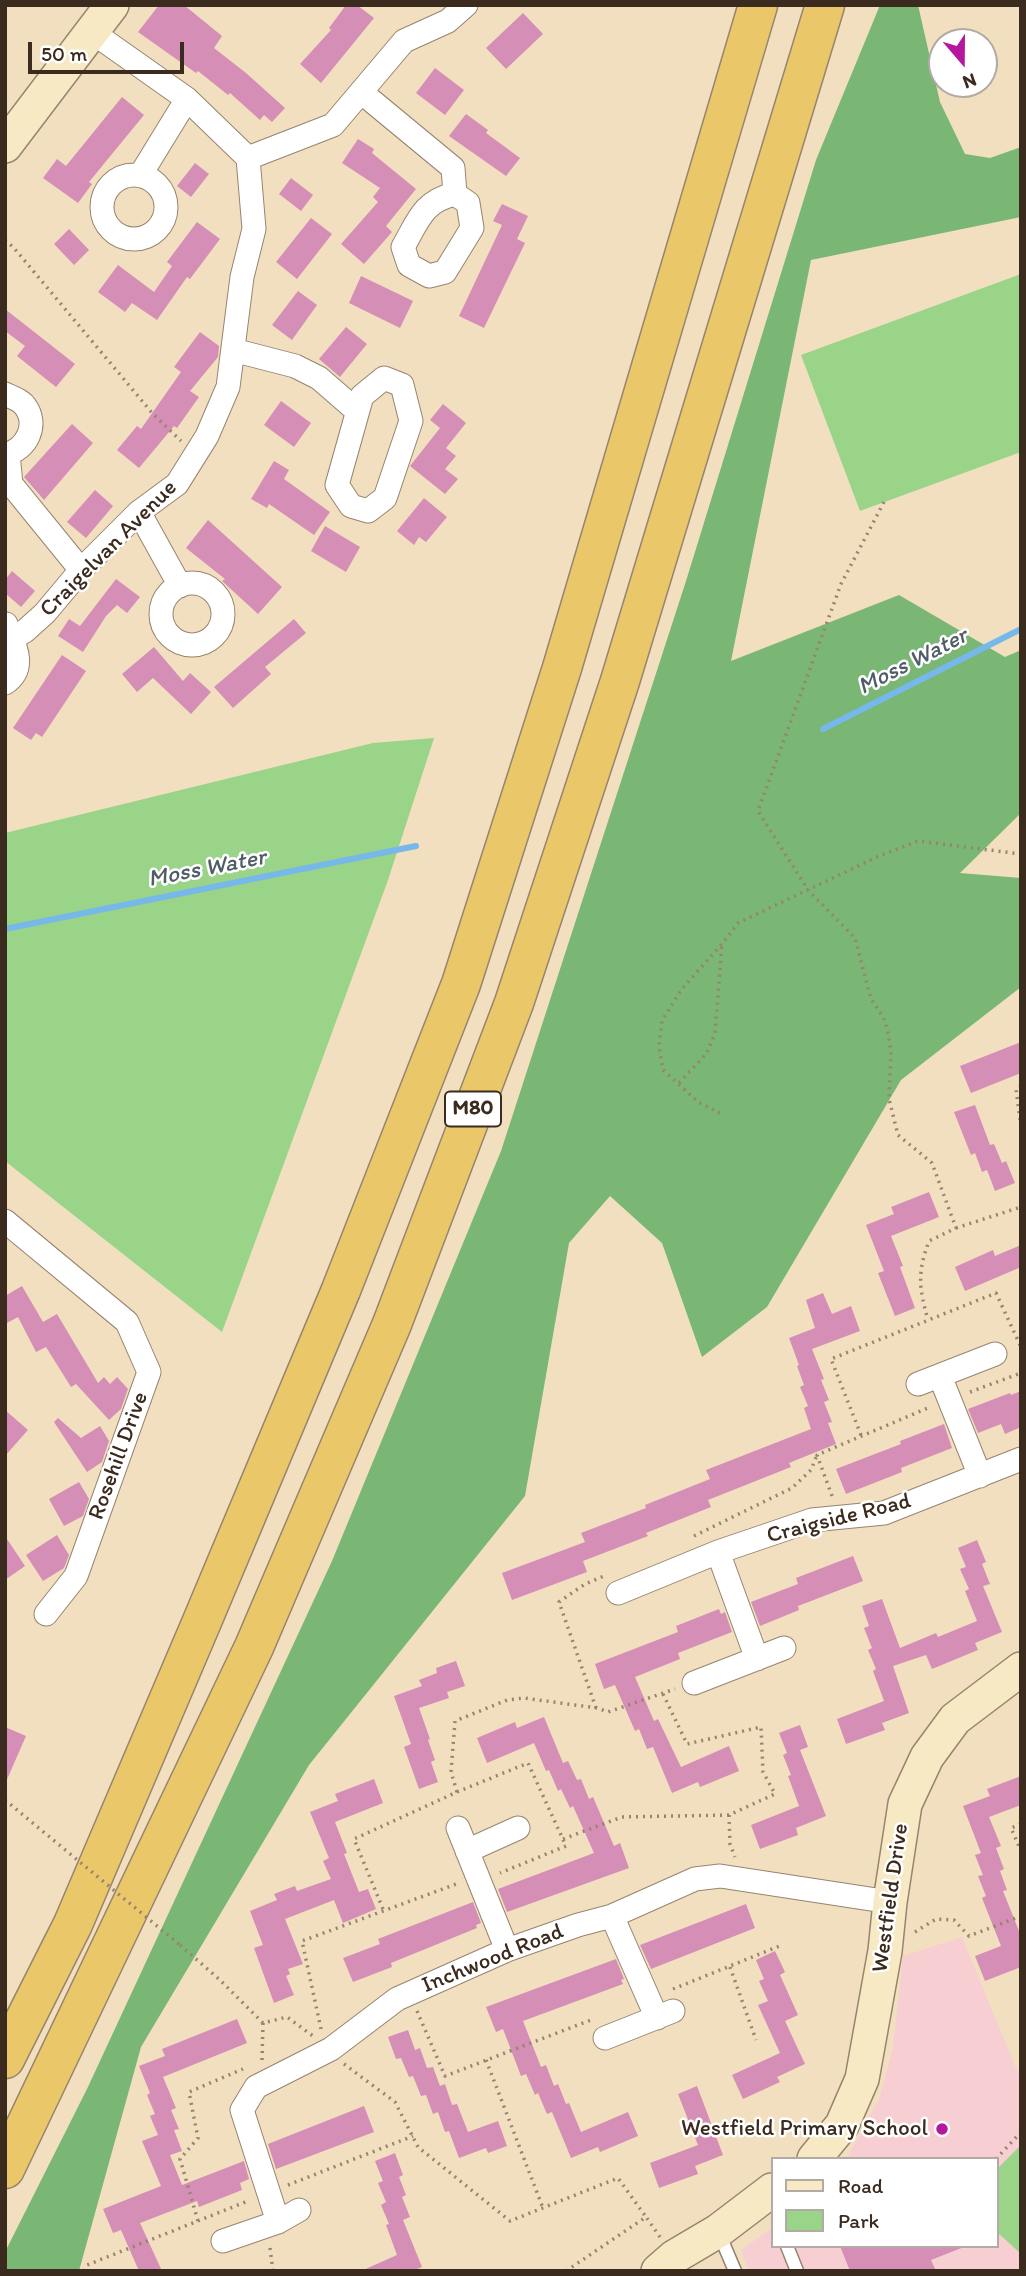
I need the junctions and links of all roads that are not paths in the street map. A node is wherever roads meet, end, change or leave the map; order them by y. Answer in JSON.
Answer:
{"nodes":[{"id":1,"x":112,"y":5,"type":"edge"},
{"id":2,"x":466,"y":5,"type":"edge"},
{"id":3,"x":758,"y":5,"type":"edge"},
{"id":4,"x":825,"y":5,"type":"edge"},
{"id":5,"x":92,"y":32,"type":"junction"},
{"id":6,"x":361,"y":92,"type":"junction"},
{"id":7,"x":187,"y":99,"type":"junction"},
{"id":8,"x":5,"y":146,"type":"edge"},
{"id":9,"x":248,"y":158,"type":"junction"},
{"id":10,"x":141,"y":174,"type":"dead end"},
{"id":11,"x":455,"y":194,"type":"dead end"},
{"id":12,"x":233,"y":350,"type":"junction"},
{"id":13,"x":5,"y":394,"type":"edge"},
{"id":14,"x":357,"y":411,"type":"junction"},
{"id":15,"x":7,"y":454,"type":"edge"},
{"id":16,"x":139,"y":512,"type":"junction"},
{"id":17,"x":81,"y":570,"type":"junction"},
{"id":18,"x":180,"y":586,"type":"dead end"},
{"id":19,"x":8,"y":630,"type":"edge"},
{"id":20,"x":5,"y":683,"type":"edge"},
{"id":21,"x":5,"y":1221,"type":"edge"},
{"id":22,"x":995,"y":1354,"type":"dead end"},
{"id":23,"x":940,"y":1376,"type":"junction"},
{"id":24,"x":918,"y":1384,"type":"dead end"},
{"id":25,"x":1021,"y":1459,"type":"edge"},
{"id":26,"x":980,"y":1476,"type":"junction"},
{"id":27,"x":719,"y":1552,"type":"junction"},
{"id":28,"x":618,"y":1593,"type":"dead end"},
{"id":29,"x":46,"y":1614,"type":"dead end"},
{"id":30,"x":784,"y":1648,"type":"dead end"},
{"id":31,"x":757,"y":1659,"type":"junction"},
{"id":32,"x":1021,"y":1669,"type":"edge"},
{"id":33,"x":694,"y":1683,"type":"road end"},
{"id":34,"x":458,"y":1828,"type":"dead end"},
{"id":35,"x":518,"y":1828,"type":"dead end"},
{"id":36,"x":467,"y":1851,"type":"junction"},
{"id":37,"x":890,"y":1902,"type":"junction"},
{"id":38,"x":612,"y":1916,"type":"junction"},
{"id":39,"x":507,"y":1950,"type":"junction"},
{"id":40,"x":601,"y":2027,"type":"road end"},
{"id":41,"x":5,"y":2059,"type":"edge"},
{"id":42,"x":816,"y":2157,"type":"edge"},
{"id":43,"x":5,"y":2169,"type":"edge"},
{"id":44,"x":770,"y":2198,"type":"edge"},
{"id":45,"x":299,"y":2210,"type":"dead end"},
{"id":46,"x":278,"y":2222,"type":"junction"},
{"id":47,"x":718,"y":2231,"type":"junction"},
{"id":48,"x":223,"y":2241,"type":"dead end"},
{"id":49,"x":788,"y":2248,"type":"edge"},
{"id":50,"x":666,"y":2264,"type":"edge"},
{"id":51,"x":735,"y":2271,"type":"edge"},
{"id":52,"x":797,"y":2271,"type":"edge"}],
"edges":[{"from":1,"to":5,"type":"street"},
{"from":2,"to":6,"type":"street"},
{"from":3,"to":41,"type":"highway","number":"M80"},
{"from":4,"to":43,"type":"highway","number":"M80"},
{"from":5,"to":7,"type":"street"},
{"from":5,"to":8,"type":"street"},
{"from":6,"to":9,"type":"street"},
{"from":6,"to":11,"type":"street"},
{"from":7,"to":9,"type":"street"},
{"from":7,"to":10,"type":"street"},
{"from":9,"to":12,"type":"street","name":"Craigelvan Avenue"},
{"from":12,"to":14,"type":"street"},
{"from":12,"to":16,"type":"street","name":"Craigelvan Avenue"},
{"from":13,"to":15,"type":"street"},
{"from":14,"to":14,"type":"street"},
{"from":15,"to":17,"type":"street"},
{"from":16,"to":17,"type":"street","name":"Craigelvan Avenue"},
{"from":16,"to":18,"type":"street"},
{"from":17,"to":19,"type":"street","name":"Craigelvan Avenue"},
{"from":19,"to":20,"type":"street","name":"Craigelvan Avenue"},
{"from":21,"to":29,"type":"street","name":"Rosehill Drive"},
{"from":22,"to":23,"type":"street"},
{"from":23,"to":24,"type":"street"},
{"from":23,"to":26,"type":"street"},
{"from":25,"to":26,"type":"street","name":"Craigside Road"},
{"from":26,"to":27,"type":"street","name":"Craigside Road"},
{"from":27,"to":28,"type":"street","name":"Craigside Road"},
{"from":27,"to":31,"type":"street"},
{"from":30,"to":31,"type":"street"},
{"from":31,"to":33,"type":"street"},
{"from":32,"to":37,"type":"street","name":"Westfield Drive"},
{"from":34,"to":36,"type":"street"},
{"from":35,"to":36,"type":"street"},
{"from":36,"to":39,"type":"street"},
{"from":37,"to":38,"type":"street","name":"Inchwood Road"},
{"from":37,"to":42,"type":"street","name":"Westfield Drive"},
{"from":38,"to":39,"type":"street","name":"Inchwood Road"},
{"from":38,"to":40,"type":"street"},
{"from":39,"to":46,"type":"street","name":"Inchwood Road"},
{"from":44,"to":47,"type":"street"},
{"from":45,"to":46,"type":"street"},
{"from":46,"to":48,"type":"street"},
{"from":47,"to":50,"type":"street"},
{"from":47,"to":51,"type":"lane"},
{"from":49,"to":52,"type":"lane"}]}
